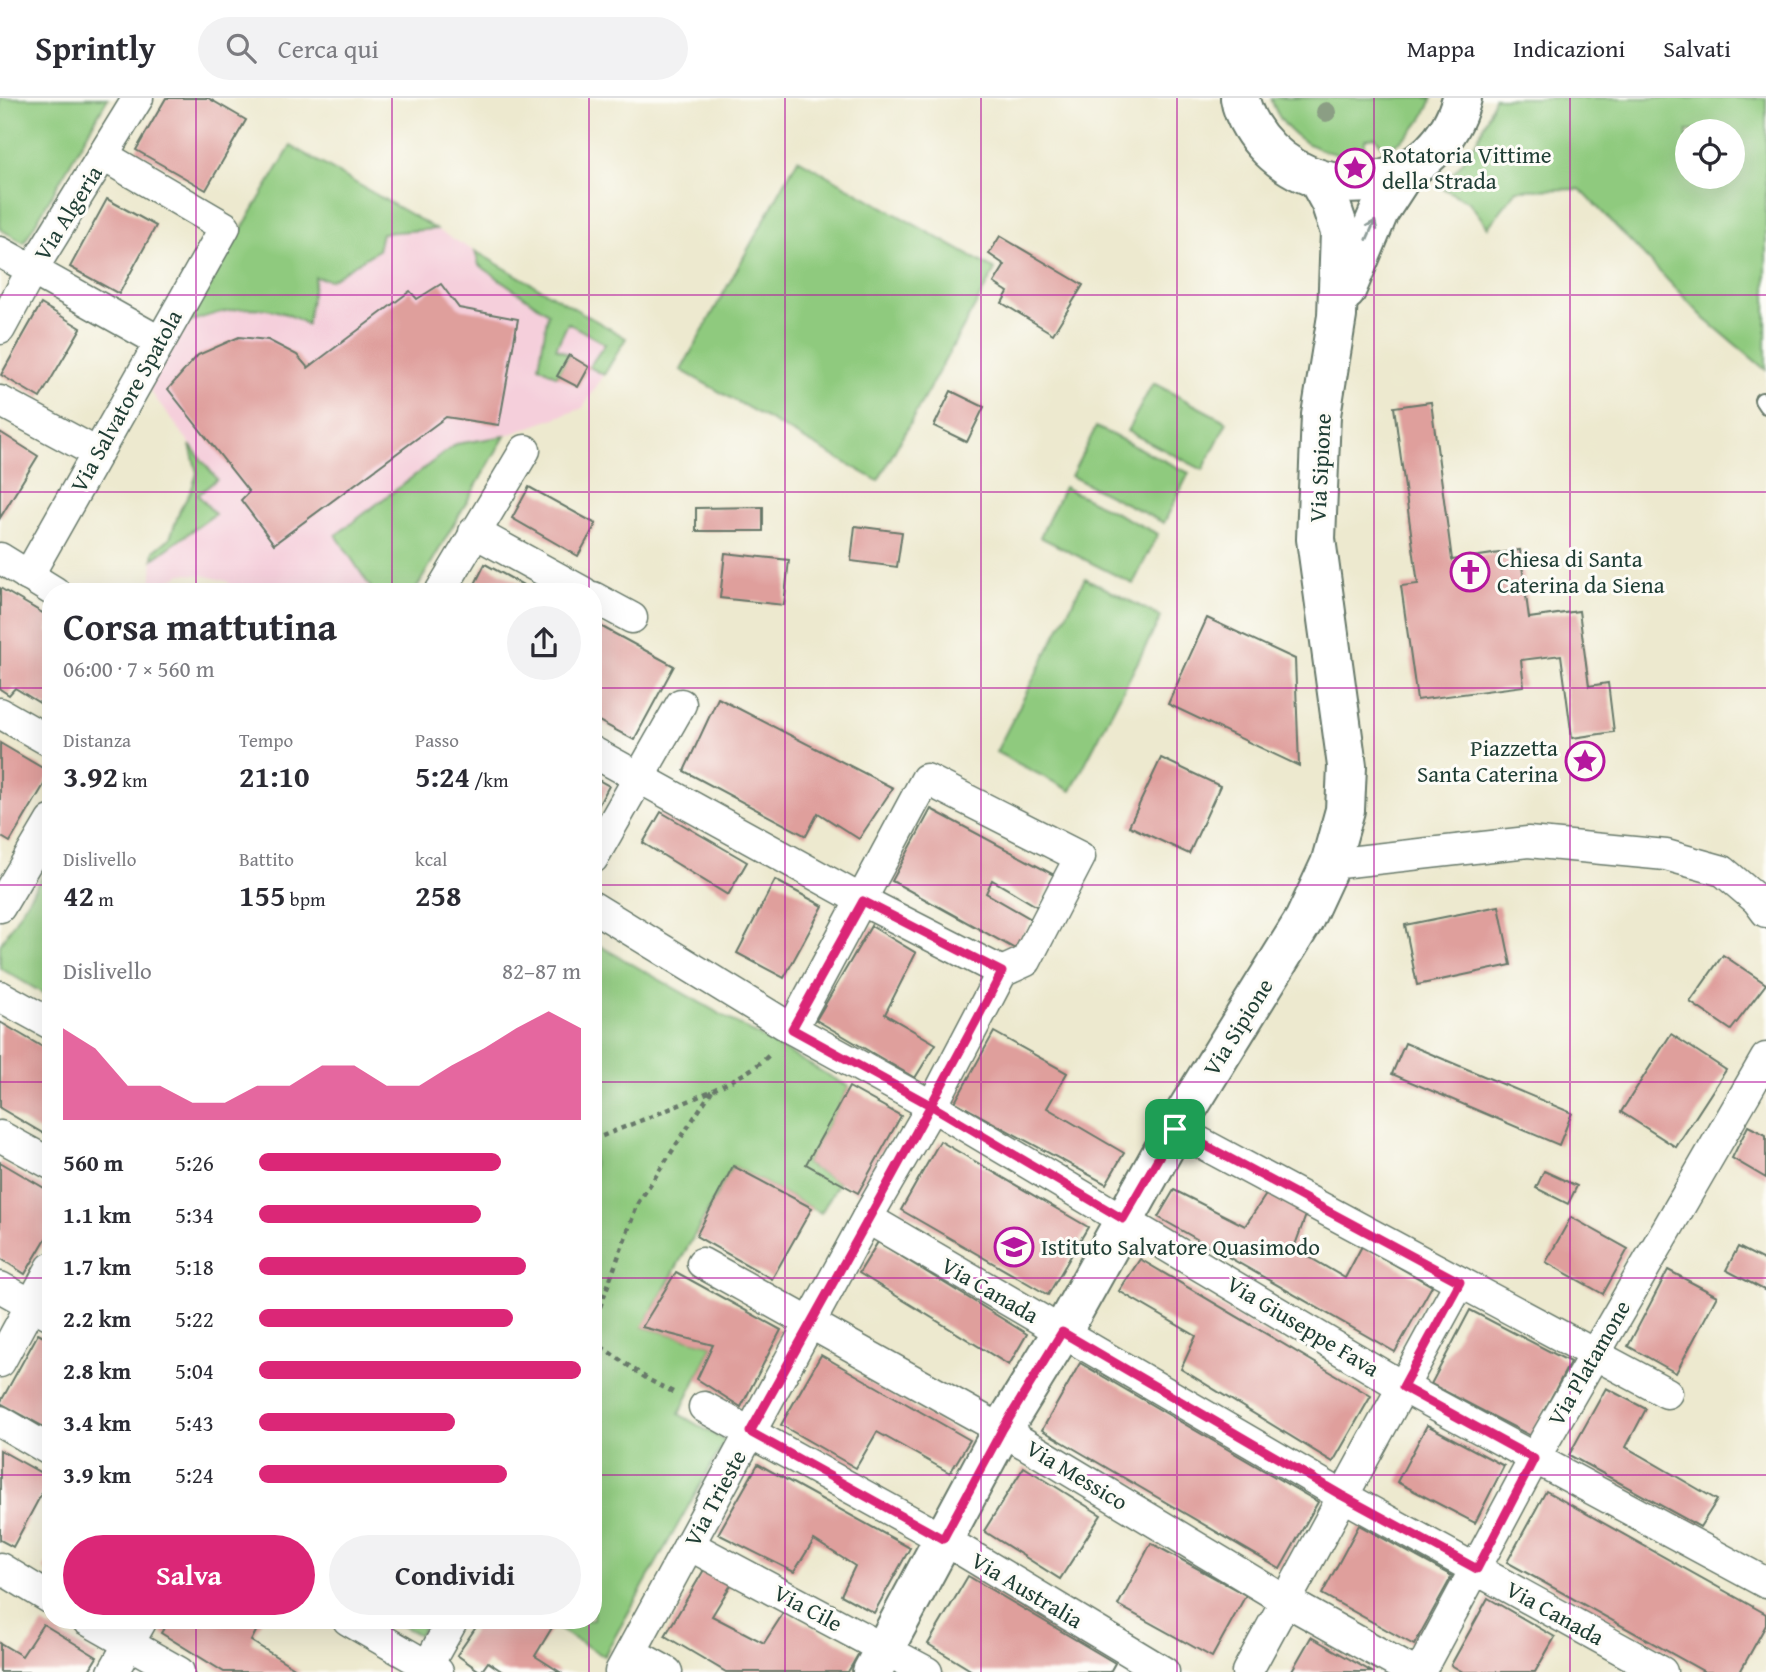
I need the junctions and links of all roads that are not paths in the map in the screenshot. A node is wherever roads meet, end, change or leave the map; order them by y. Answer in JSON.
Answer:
{"nodes":[{"id":1,"x":138,"y":98,"type":"edge"},
{"id":2,"x":1462,"y":98,"type":"edge"},
{"id":3,"x":1238,"y":100,"type":"edge"},
{"id":4,"x":104,"y":156,"type":"junction"},
{"id":5,"x":1405,"y":172,"type":"junction"},
{"id":6,"x":1318,"y":180,"type":"junction"},
{"id":7,"x":0,"y":252,"type":"edge"},
{"id":8,"x":32,"y":271,"type":"junction"},
{"id":9,"x":1337,"y":316,"type":"junction"},
{"id":10,"x":0,"y":329,"type":"edge"},
{"id":11,"x":159,"y":341,"type":"junction"},
{"id":12,"x":0,"y":401,"type":"edge"},
{"id":13,"x":525,"y":450,"type":"dead end"},
{"id":14,"x":97,"y":453,"type":"junction"},
{"id":15,"x":474,"y":532,"type":"junction"},
{"id":16,"x":0,"y":558,"type":"edge"},
{"id":17,"x":28,"y":576,"type":"junction"},
{"id":18,"x":445,"y":583,"type":"edge"},
{"id":19,"x":567,"y":583,"type":"edge"},
{"id":20,"x":42,"y":584,"type":"edge"},
{"id":21,"x":602,"y":602,"type":"edge"},
{"id":22,"x":632,"y":618,"type":"dead end"},
{"id":23,"x":681,"y":704,"type":"dead end"},
{"id":24,"x":0,"y":713,"type":"edge"},
{"id":25,"x":42,"y":737,"type":"edge"},
{"id":26,"x":602,"y":757,"type":"edge"},
{"id":27,"x":639,"y":778,"type":"junction"},
{"id":28,"x":42,"y":831,"type":"edge"},
{"id":29,"x":602,"y":842,"type":"edge"},
{"id":30,"x":1330,"y":864,"type":"junction"},
{"id":31,"x":10,"y":866,"type":"edge"},
{"id":32,"x":863,"y":901,"type":"junction"},
{"id":33,"x":0,"y":907,"type":"edge"},
{"id":34,"x":1766,"y":912,"type":"edge"},
{"id":35,"x":602,"y":913,"type":"edge"},
{"id":36,"x":1002,"y":972,"type":"junction"},
{"id":37,"x":0,"y":996,"type":"edge"},
{"id":38,"x":42,"y":1019,"type":"edge"},
{"id":39,"x":792,"y":1029,"type":"junction"},
{"id":40,"x":1766,"y":1059,"type":"edge"},
{"id":41,"x":932,"y":1106,"type":"junction"},
{"id":42,"x":1175,"y":1129,"type":"junction"},
{"id":43,"x":0,"y":1136,"type":"edge"},
{"id":44,"x":42,"y":1159,"type":"edge"},
{"id":45,"x":867,"y":1218,"type":"junction"},
{"id":46,"x":1123,"y":1219,"type":"junction"},
{"id":47,"x":702,"y":1263,"type":"dead end"},
{"id":48,"x":1460,"y":1282,"type":"junction"},
{"id":49,"x":0,"y":1287,"type":"edge"},
{"id":50,"x":40,"y":1309,"type":"edge"},
{"id":51,"x":810,"y":1324,"type":"junction"},
{"id":52,"x":1062,"y":1332,"type":"junction"},
{"id":53,"x":1593,"y":1354,"type":"junction"},
{"id":54,"x":0,"y":1362,"type":"edge"},
{"id":55,"x":1403,"y":1387,"type":"junction"},
{"id":56,"x":1667,"y":1393,"type":"dead end"},
{"id":57,"x":704,"y":1407,"type":"road end"},
{"id":58,"x":0,"y":1422,"type":"edge"},
{"id":59,"x":1002,"y":1430,"type":"junction"},
{"id":60,"x":750,"y":1432,"type":"junction"},
{"id":61,"x":42,"y":1446,"type":"edge"},
{"id":62,"x":1534,"y":1459,"type":"junction"},
{"id":63,"x":1341,"y":1495,"type":"junction"},
{"id":64,"x":943,"y":1539,"type":"junction"},
{"id":65,"x":689,"y":1545,"type":"junction"},
{"id":66,"x":0,"y":1568,"type":"edge"},
{"id":67,"x":1477,"y":1569,"type":"junction"},
{"id":68,"x":1766,"y":1583,"type":"edge"},
{"id":69,"x":42,"y":1594,"type":"edge"},
{"id":70,"x":1286,"y":1601,"type":"junction"},
{"id":71,"x":363,"y":1629,"type":"edge"},
{"id":72,"x":449,"y":1629,"type":"edge"},
{"id":73,"x":135,"y":1633,"type":"edge"},
{"id":74,"x":879,"y":1660,"type":"edge"},
{"id":75,"x":626,"y":1662,"type":"edge"},
{"id":76,"x":430,"y":1670,"type":"edge"},
{"id":77,"x":113,"y":1672,"type":"edge"},
{"id":78,"x":179,"y":1672,"type":"edge"},
{"id":79,"x":667,"y":1672,"type":"edge"},
{"id":80,"x":927,"y":1672,"type":"edge"},
{"id":81,"x":1164,"y":1672,"type":"edge"},
{"id":82,"x":1247,"y":1672,"type":"edge"},
{"id":83,"x":1413,"y":1672,"type":"edge"},
{"id":84,"x":1420,"y":1672,"type":"edge"},
{"id":85,"x":1662,"y":1672,"type":"edge"}],
"edges":[{"from":1,"to":4,"type":"street","name":"Via Algeria"},
{"from":2,"to":5,"type":"street"},
{"from":3,"to":6,"type":"street"},
{"from":4,"to":8,"type":"street","name":"Via Algeria"},
{"from":4,"to":11,"type":"street","name":"Via Salvatore Spatola"},
{"from":5,"to":6,"type":"street"},
{"from":9,"to":5,"type":"street","one_way":true},
{"from":6,"to":9,"type":"street"},
{"from":7,"to":8,"type":"street"},
{"from":8,"to":10,"type":"street","name":"Via Algeria"},
{"from":8,"to":11,"type":"street"},
{"from":9,"to":30,"type":"street","name":"Via Sipione"},
{"from":11,"to":14,"type":"street","name":"Via Salvatore Spatola"},
{"from":12,"to":14,"type":"street"},
{"from":13,"to":15,"type":"street"},
{"from":14,"to":17,"type":"street","name":"Via Salvatore Spatola"},
{"from":15,"to":18,"type":"street"},
{"from":15,"to":19,"type":"street"},
{"from":16,"to":17,"type":"street"},
{"from":17,"to":20,"type":"street"},
{"from":21,"to":22,"type":"street"},
{"from":23,"to":27,"type":"street"},
{"from":24,"to":25,"type":"street"},
{"from":26,"to":27,"type":"street"},
{"from":27,"to":29,"type":"street"},
{"from":27,"to":32,"type":"street"},
{"from":28,"to":31,"type":"street"},
{"from":30,"to":34,"type":"street"},
{"from":30,"to":42,"type":"street","name":"Via Sipione"},
{"from":31,"to":33,"type":"street"},
{"from":32,"to":36,"type":"street"},
{"from":32,"to":36,"type":"street","name":"Via Trieste"},
{"from":32,"to":39,"type":"street"},
{"from":35,"to":39,"type":"street","name":"Via Giuseppe Fava"},
{"from":36,"to":41,"type":"street","name":"Via Trieste"},
{"from":37,"to":38,"type":"street"},
{"from":39,"to":41,"type":"street","name":"Via Giuseppe Fava"},
{"from":40,"to":53,"type":"street","name":"Via Platamone"},
{"from":41,"to":45,"type":"street","name":"Via Trieste"},
{"from":41,"to":46,"type":"street","name":"Via Giuseppe Fava"},
{"from":42,"to":46,"type":"street","name":"Via Sipione"},
{"from":42,"to":48,"type":"street"},
{"from":43,"to":44,"type":"street"},
{"from":45,"to":51,"type":"street","name":"Via Trieste"},
{"from":45,"to":52,"type":"street","name":"Via Canada"},
{"from":46,"to":52,"type":"street","name":"Via Sipione"},
{"from":46,"to":55,"type":"street","name":"Via Giuseppe Fava"},
{"from":47,"to":51,"type":"street","name":"Via Messico"},
{"from":48,"to":53,"type":"street"},
{"from":48,"to":55,"type":"street"},
{"from":49,"to":50,"type":"street"},
{"from":50,"to":54,"type":"street"},
{"from":51,"to":59,"type":"street","name":"Via Messico"},
{"from":51,"to":60,"type":"street","name":"Via Trieste"},
{"from":52,"to":59,"type":"street","name":"Via Sipione"},
{"from":52,"to":63,"type":"street","name":"Via Canada"},
{"from":53,"to":56,"type":"street"},
{"from":53,"to":62,"type":"street","name":"Via Platamone"},
{"from":55,"to":62,"type":"street","name":"Via Giuseppe Fava"},
{"from":55,"to":63,"type":"street"},
{"from":57,"to":60,"type":"street","name":"Via Australia"},
{"from":58,"to":61,"type":"street"},
{"from":59,"to":64,"type":"street","name":"Via Sipione"},
{"from":59,"to":70,"type":"street","name":"Via Messico"},
{"from":60,"to":64,"type":"street","name":"Via Australia"},
{"from":60,"to":65,"type":"street","name":"Via Trieste"},
{"from":62,"to":67,"type":"street","name":"Via Platamone"},
{"from":62,"to":68,"type":"street","name":"Via Giuseppe Fava"},
{"from":63,"to":67,"type":"street","name":"Via Canada"},
{"from":63,"to":70,"type":"street"},
{"from":64,"to":74,"type":"street","name":"Via Sipione"},
{"from":64,"to":81,"type":"street","name":"Via Australia"},
{"from":65,"to":74,"type":"street","name":"Via Cile"},
{"from":65,"to":75,"type":"street","name":"Via Trieste"},
{"from":66,"to":69,"type":"street"},
{"from":67,"to":84,"type":"street","name":"Via Platamone"},
{"from":67,"to":85,"type":"street","name":"Via Canada"},
{"from":70,"to":82,"type":"street"},
{"from":70,"to":83,"type":"street","name":"Via Messico"},
{"from":71,"to":76,"type":"street"},
{"from":72,"to":76,"type":"street"},
{"from":73,"to":77,"type":"street"},
{"from":73,"to":78,"type":"street"},
{"from":74,"to":80,"type":"street","name":"Via Cile"},
{"from":75,"to":79,"type":"street"}]}
